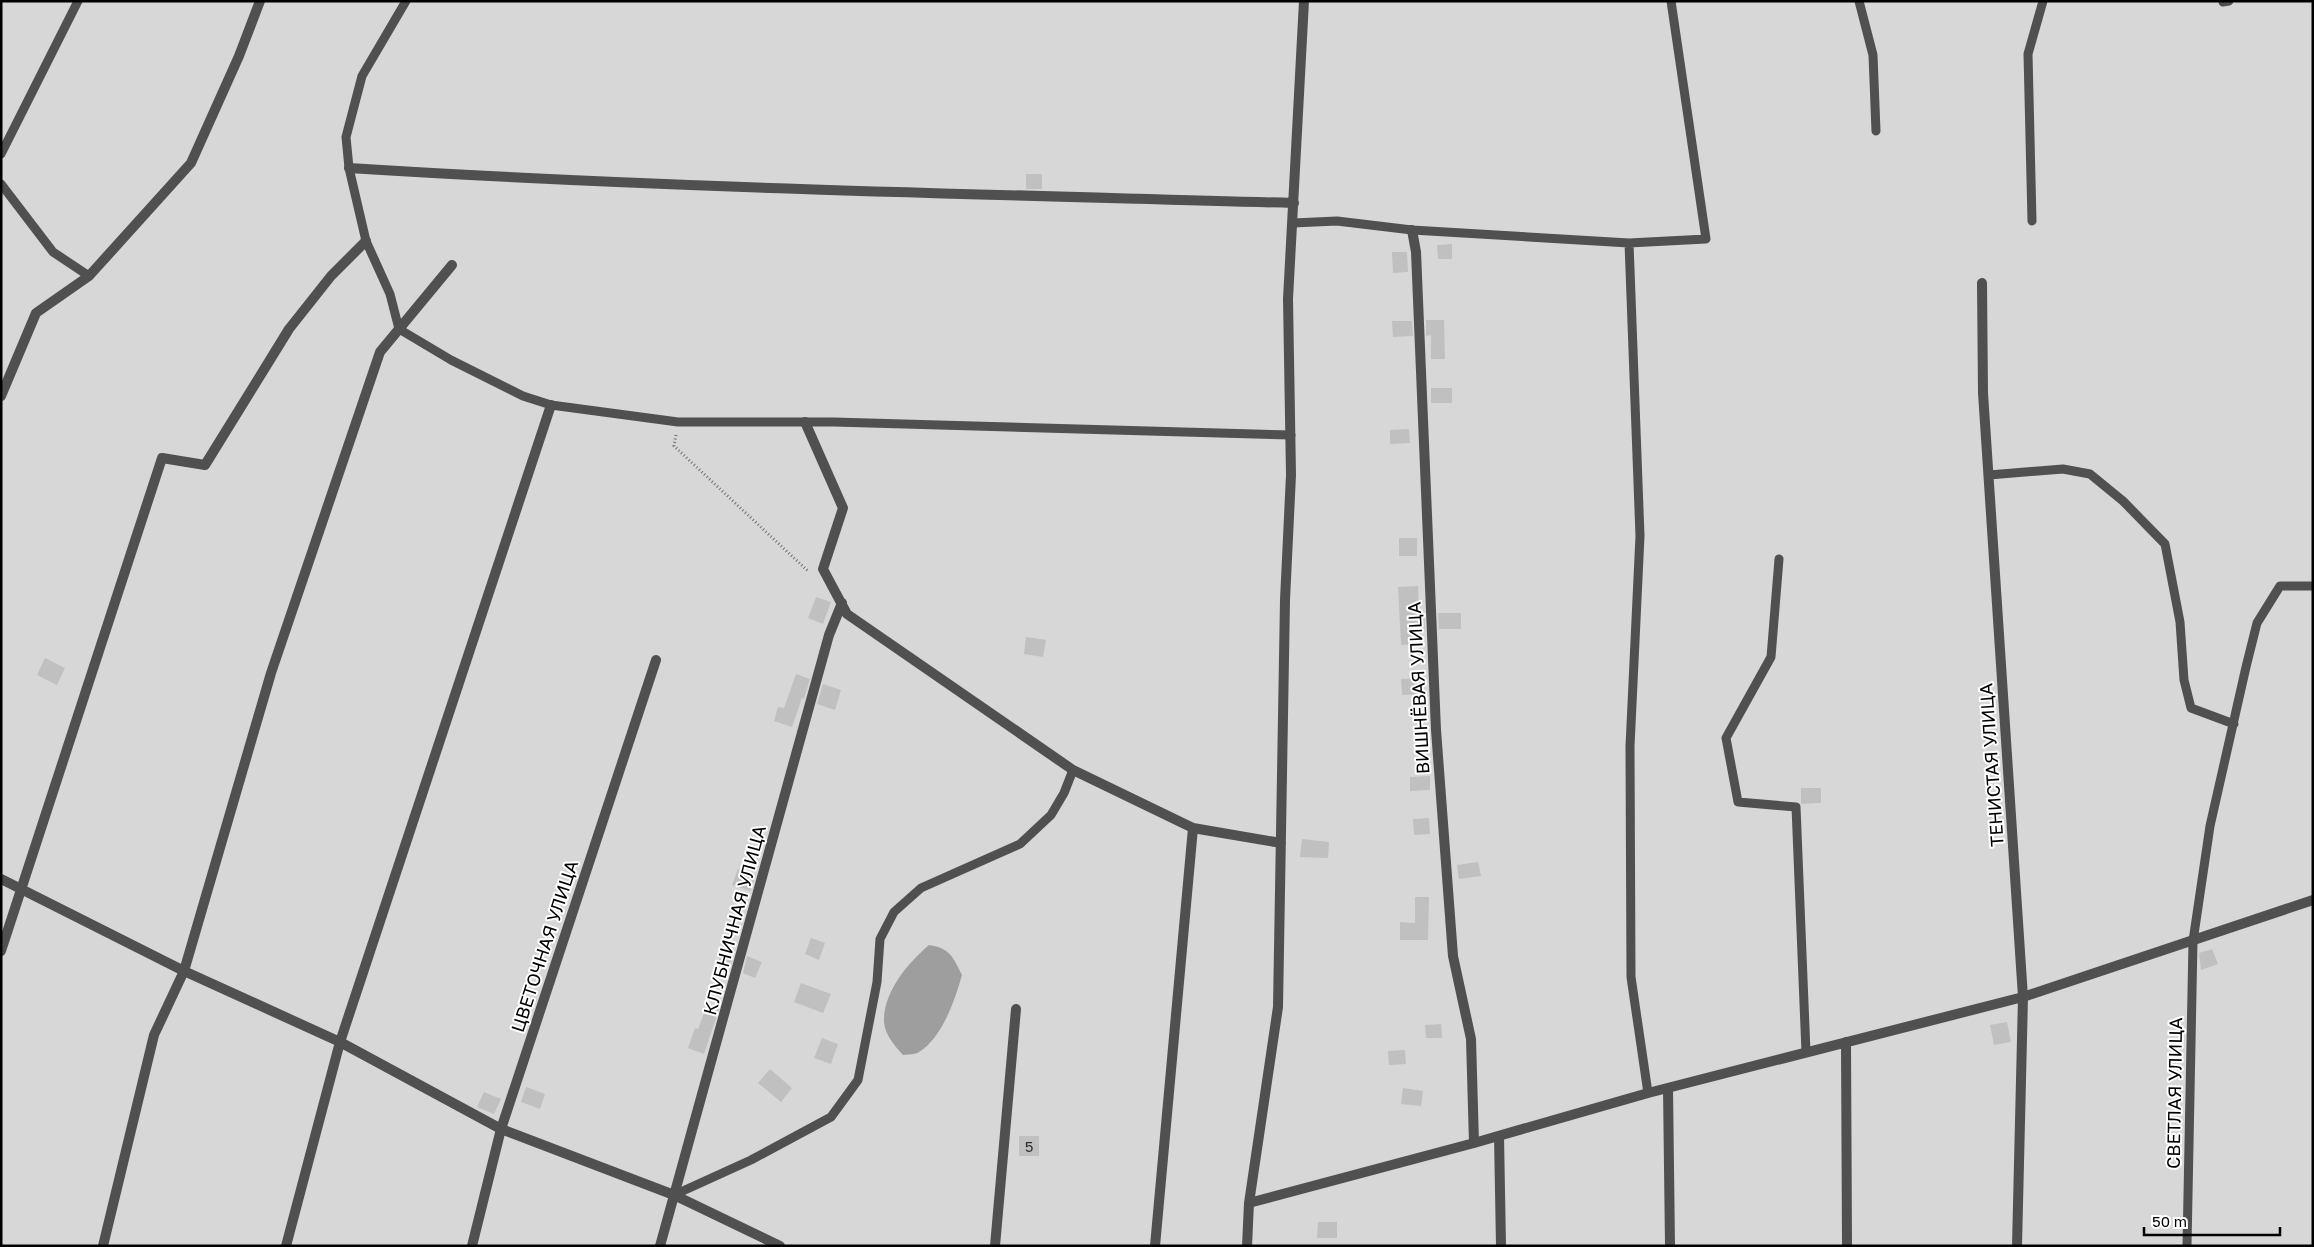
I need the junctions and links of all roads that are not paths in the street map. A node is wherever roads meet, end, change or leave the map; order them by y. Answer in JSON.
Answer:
{"nodes":[{"id":1,"x":78,"y":1,"type":"edge"},
{"id":2,"x":260,"y":1,"type":"edge"},
{"id":3,"x":406,"y":1,"type":"edge"},
{"id":4,"x":1304,"y":1,"type":"edge"},
{"id":5,"x":1671,"y":1,"type":"edge"},
{"id":6,"x":1859,"y":1,"type":"edge"},
{"id":7,"x":2044,"y":1,"type":"edge"},
{"id":8,"x":2230,"y":1,"type":"edge"},
{"id":9,"x":2223,"y":2,"type":"edge"},
{"id":10,"x":1876,"y":131,"type":"dead end"},
{"id":11,"x":1,"y":154,"type":"edge"},
{"id":12,"x":349,"y":168,"type":"junction"},
{"id":13,"x":1,"y":184,"type":"edge"},
{"id":14,"x":1294,"y":203,"type":"junction"},
{"id":15,"x":2032,"y":221,"type":"dead end"},
{"id":16,"x":1293,"y":222,"type":"junction"},
{"id":17,"x":1412,"y":230,"type":"junction"},
{"id":18,"x":366,"y":241,"type":"junction"},
{"id":19,"x":1629,"y":243,"type":"junction"},
{"id":20,"x":452,"y":265,"type":"dead end"},
{"id":21,"x":89,"y":276,"type":"junction"},
{"id":22,"x":1982,"y":283,"type":"dead end"},
{"id":23,"x":399,"y":329,"type":"junction"},
{"id":24,"x":1,"y":396,"type":"edge"},
{"id":25,"x":551,"y":406,"type":"junction"},
{"id":26,"x":805,"y":422,"type":"junction"},
{"id":27,"x":1291,"y":435,"type":"junction"},
{"id":28,"x":1988,"y":475,"type":"junction"},
{"id":29,"x":1779,"y":559,"type":"dead end"},
{"id":30,"x":2313,"y":586,"type":"edge"},
{"id":31,"x":842,"y":603,"type":"junction"},
{"id":32,"x":656,"y":660,"type":"dead end"},
{"id":33,"x":2234,"y":724,"type":"junction"},
{"id":34,"x":1073,"y":770,"type":"junction"},
{"id":35,"x":1193,"y":828,"type":"junction"},
{"id":36,"x":1281,"y":843,"type":"junction"},
{"id":37,"x":1,"y":880,"type":"edge"},
{"id":38,"x":21,"y":888,"type":"junction"},
{"id":39,"x":2313,"y":900,"type":"edge"},
{"id":40,"x":2193,"y":941,"type":"junction"},
{"id":41,"x":1,"y":951,"type":"edge"},
{"id":42,"x":184,"y":971,"type":"junction"},
{"id":43,"x":2023,"y":997,"type":"junction"},
{"id":44,"x":1016,"y":1009,"type":"dead end"},
{"id":45,"x":340,"y":1042,"type":"junction"},
{"id":46,"x":1846,"y":1042,"type":"junction"},
{"id":47,"x":1806,"y":1052,"type":"junction"},
{"id":48,"x":1668,"y":1088,"type":"junction"},
{"id":49,"x":1648,"y":1093,"type":"junction"},
{"id":50,"x":501,"y":1128,"type":"junction"},
{"id":51,"x":1499,"y":1136,"type":"junction"},
{"id":52,"x":1474,"y":1143,"type":"junction"},
{"id":53,"x":674,"y":1196,"type":"junction"},
{"id":54,"x":1249,"y":1203,"type":"junction"},
{"id":55,"x":103,"y":1246,"type":"edge"},
{"id":56,"x":286,"y":1246,"type":"edge"},
{"id":57,"x":472,"y":1246,"type":"edge"},
{"id":58,"x":660,"y":1246,"type":"edge"},
{"id":59,"x":780,"y":1246,"type":"edge"},
{"id":60,"x":995,"y":1246,"type":"edge"},
{"id":61,"x":1156,"y":1246,"type":"edge"},
{"id":62,"x":1247,"y":1246,"type":"edge"},
{"id":63,"x":1500,"y":1246,"type":"edge"},
{"id":64,"x":1670,"y":1246,"type":"edge"},
{"id":65,"x":1847,"y":1246,"type":"edge"},
{"id":66,"x":2017,"y":1246,"type":"edge"},
{"id":67,"x":2187,"y":1246,"type":"edge"}],
"edges":[{"from":1,"to":11,"type":"lane"},
{"from":2,"to":21,"type":"street"},
{"from":3,"to":12,"type":"lane"},
{"from":4,"to":14,"type":"street"},
{"from":5,"to":19,"type":"lane"},
{"from":6,"to":10,"type":"lane"},
{"from":7,"to":15,"type":"lane"},
{"from":8,"to":9,"type":"lane"},
{"from":12,"to":14,"type":"street"},
{"from":12,"to":18,"type":"lane"},
{"from":13,"to":21,"type":"lane"},
{"from":14,"to":16,"type":"street"},
{"from":16,"to":17,"type":"lane"},
{"from":16,"to":27,"type":"street"},
{"from":17,"to":19,"type":"lane"},
{"from":17,"to":52,"type":"street","name":"ВИШНЁВАЯ УЛИЦА"},
{"from":18,"to":23,"type":"lane"},
{"from":18,"to":38,"type":"street"},
{"from":19,"to":49,"type":"lane"},
{"from":20,"to":23,"type":"street"},
{"from":21,"to":24,"type":"street"},
{"from":22,"to":28,"type":"street","name":"ТЕНИСТАЯ УЛИЦА"},
{"from":23,"to":25,"type":"lane"},
{"from":23,"to":42,"type":"street"},
{"from":25,"to":26,"type":"lane"},
{"from":25,"to":45,"type":"street"},
{"from":26,"to":27,"type":"lane"},
{"from":26,"to":31,"type":"street"},
{"from":27,"to":36,"type":"street"},
{"from":28,"to":33,"type":"lane"},
{"from":28,"to":43,"type":"street","name":"ТЕНИСТАЯ УЛИЦА"},
{"from":29,"to":47,"type":"lane"},
{"from":30,"to":33,"type":"lane","name":"СВЕТЛАЯ УЛИЦА"},
{"from":31,"to":34,"type":"street"},
{"from":31,"to":53,"type":"street","name":"КЛУБНИЧНАЯ УЛИЦА"},
{"from":32,"to":50,"type":"street","name":"ЦВЕТОЧНАЯ УЛИЦА"},
{"from":33,"to":40,"type":"lane","name":"СВЕТЛАЯ УЛИЦА"},
{"from":34,"to":35,"type":"street"},
{"from":34,"to":53,"type":"lane"},
{"from":35,"to":36,"type":"street"},
{"from":35,"to":61,"type":"street"},
{"from":36,"to":54,"type":"street"},
{"from":37,"to":38,"type":"street"},
{"from":38,"to":41,"type":"street"},
{"from":38,"to":42,"type":"street"},
{"from":39,"to":40,"type":"street"},
{"from":40,"to":43,"type":"street"},
{"from":40,"to":67,"type":"lane","name":"СВЕТЛАЯ УЛИЦА"},
{"from":42,"to":45,"type":"street"},
{"from":42,"to":55,"type":"street"},
{"from":43,"to":46,"type":"street"},
{"from":43,"to":66,"type":"street","name":"ТЕНИСТАЯ УЛИЦА"},
{"from":44,"to":60,"type":"street"},
{"from":45,"to":50,"type":"street"},
{"from":45,"to":56,"type":"street"},
{"from":46,"to":47,"type":"street"},
{"from":46,"to":65,"type":"street"},
{"from":47,"to":48,"type":"street"},
{"from":48,"to":49,"type":"street"},
{"from":48,"to":64,"type":"street"},
{"from":49,"to":51,"type":"street"},
{"from":50,"to":53,"type":"street"},
{"from":50,"to":57,"type":"street","name":"ЦВЕТОЧНАЯ УЛИЦА"},
{"from":51,"to":52,"type":"street"},
{"from":51,"to":63,"type":"street"},
{"from":52,"to":54,"type":"street"},
{"from":53,"to":58,"type":"street","name":"КЛУБНИЧНАЯ УЛИЦА"},
{"from":53,"to":59,"type":"street"},
{"from":54,"to":62,"type":"street"}]}
